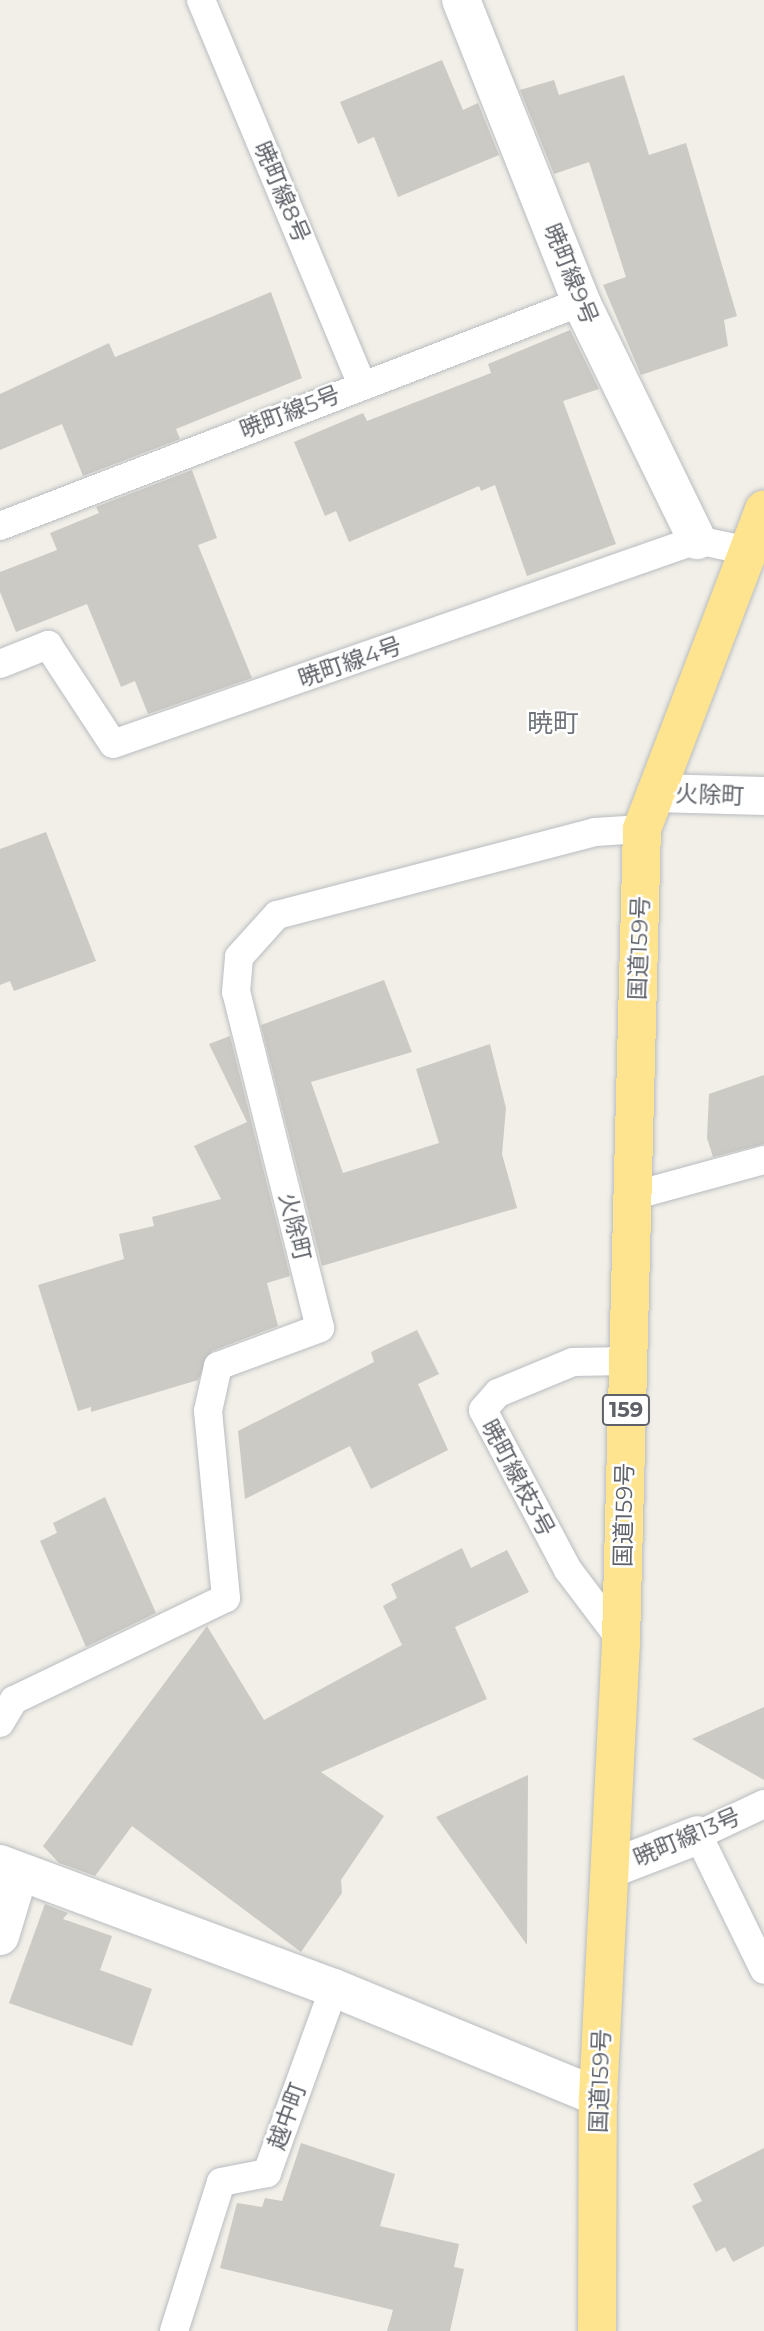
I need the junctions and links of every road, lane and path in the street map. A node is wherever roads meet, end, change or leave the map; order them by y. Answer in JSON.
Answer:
{"nodes":[{"id":1,"x":201,"y":0,"type":"edge"},
{"id":2,"x":461,"y":0,"type":"edge"},
{"id":3,"x":581,"y":302,"type":"junction"},
{"id":4,"x":362,"y":384,"type":"junction"},
{"id":5,"x":764,"y":510,"type":"edge"},
{"id":6,"x":0,"y":526,"type":"edge"},
{"id":7,"x":697,"y":540,"type":"junction"},
{"id":8,"x":749,"y":551,"type":"junction"},
{"id":9,"x":0,"y":664,"type":"edge"},
{"id":10,"x":656,"y":793,"type":"junction"},
{"id":11,"x":764,"y":796,"type":"edge"},
{"id":12,"x":642,"y":829,"type":"junction"},
{"id":13,"x":764,"y":1160,"type":"edge"},
{"id":14,"x":632,"y":1196,"type":"junction"},
{"id":15,"x":628,"y":1361,"type":"junction"},
{"id":16,"x":621,"y":1640,"type":"junction"},
{"id":17,"x":0,"y":1723,"type":"edge"},
{"id":18,"x":764,"y":1804,"type":"edge"},
{"id":19,"x":698,"y":1835,"type":"junction"},
{"id":20,"x":9,"y":1869,"type":"edge"},
{"id":21,"x":610,"y":1869,"type":"junction"},
{"id":22,"x":0,"y":1936,"type":"edge"},
{"id":23,"x":764,"y":1970,"type":"edge"},
{"id":24,"x":334,"y":1987,"type":"junction"},
{"id":25,"x":598,"y":2098,"type":"junction"},
{"id":26,"x":174,"y":2331,"type":"edge"},
{"id":27,"x":597,"y":2331,"type":"edge"}],
"edges":[{"from":1,"to":4,"type":"lane","name":"暁町線8号"},
{"from":2,"to":3,"type":"street","name":"暁町線9号"},
{"from":3,"to":4,"type":"lane","name":"暁町線5号"},
{"from":3,"to":7,"type":"street","name":"暁町線9号"},
{"from":4,"to":6,"type":"lane","name":"暁町線5号"},
{"from":5,"to":8,"type":"highway","name":"国道159号","number":"159"},
{"from":7,"to":8,"type":"lane"},
{"from":7,"to":9,"type":"lane","name":"暁町線4号"},
{"from":8,"to":10,"type":"highway","name":"国道159号","number":"159"},
{"from":10,"to":11,"type":"street","name":"火除町"},
{"from":10,"to":12,"type":"highway","name":"国道159号","number":"159"},
{"from":12,"to":14,"type":"highway","name":"国道159号","number":"159"},
{"from":12,"to":17,"type":"lane","name":"火除町"},
{"from":13,"to":14,"type":"lane"},
{"from":14,"to":15,"type":"highway","name":"国道159号","number":"159"},
{"from":15,"to":16,"type":"highway","name":"国道159号","number":"159"},
{"from":15,"to":16,"type":"lane","name":"暁町線枝3号"},
{"from":16,"to":21,"type":"highway","name":"国道159号","number":"159"},
{"from":18,"to":19,"type":"lane","name":"暁町線13号"},
{"from":19,"to":21,"type":"street","name":"暁町線13号"},
{"from":19,"to":23,"type":"lane"},
{"from":20,"to":22,"type":"street"},
{"from":20,"to":24,"type":"street"},
{"from":21,"to":25,"type":"highway","name":"国道159号","number":"159"},
{"from":24,"to":25,"type":"street"},
{"from":24,"to":26,"type":"lane","name":"越中町"},
{"from":25,"to":27,"type":"highway","name":"国道159号","number":"159"}]}
